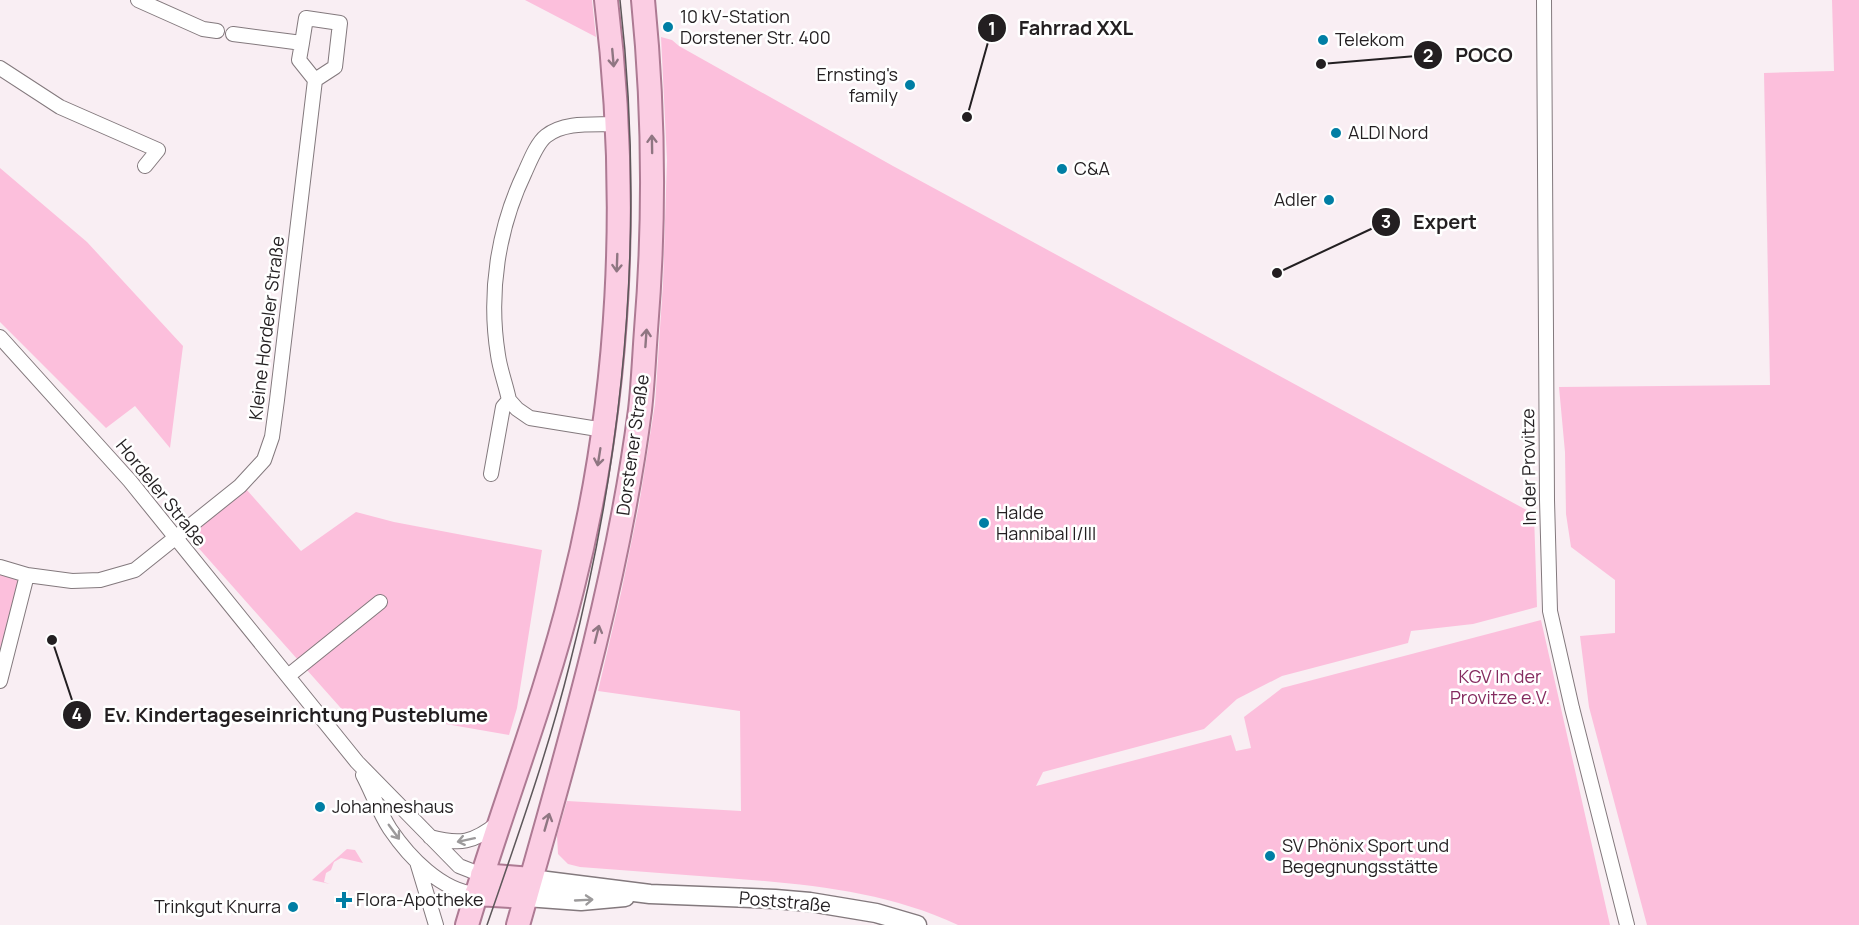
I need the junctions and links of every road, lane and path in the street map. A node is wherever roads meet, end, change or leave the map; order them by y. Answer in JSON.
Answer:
{"nodes":[{"id":1,"x":138,"y":0,"type":"edge"},
{"id":2,"x":606,"y":0,"type":"edge"},
{"id":3,"x":644,"y":0,"type":"edge"},
{"id":4,"x":1544,"y":0,"type":"edge"},
{"id":5,"x":217,"y":31,"type":"dead end"},
{"id":6,"x":233,"y":34,"type":"dead end"},
{"id":7,"x":302,"y":43,"type":"junction"},
{"id":8,"x":0,"y":68,"type":"edge"},
{"id":9,"x":315,"y":80,"type":"junction"},
{"id":10,"x":617,"y":124,"type":"junction"},
{"id":11,"x":145,"y":166,"type":"dead end"},
{"id":12,"x":0,"y":337,"type":"edge"},
{"id":13,"x":510,"y":400,"type":"junction"},
{"id":14,"x":604,"y":430,"type":"junction"},
{"id":15,"x":491,"y":474,"type":"dead end"},
{"id":16,"x":176,"y":540,"type":"junction"},
{"id":17,"x":0,"y":567,"type":"edge"},
{"id":18,"x":27,"y":575,"type":"junction"},
{"id":19,"x":380,"y":602,"type":"dead end"},
{"id":20,"x":288,"y":676,"type":"junction"},
{"id":21,"x":0,"y":681,"type":"edge"},
{"id":22,"x":357,"y":762,"type":"junction"},
{"id":23,"x":498,"y":822,"type":"junction"},
{"id":24,"x":428,"y":836,"type":"junction"},
{"id":25,"x":417,"y":862,"type":"junction"},
{"id":26,"x":479,"y":884,"type":"junction"},
{"id":27,"x":528,"y":888,"type":"junction"},
{"id":28,"x":436,"y":925,"type":"edge"},
{"id":29,"x":467,"y":925,"type":"edge"},
{"id":30,"x":518,"y":925,"type":"edge"},
{"id":31,"x":917,"y":925,"type":"edge"},
{"id":32,"x":1627,"y":925,"type":"edge"}],
"edges":[{"from":1,"to":5,"type":"street"},
{"from":2,"to":10,"type":"main road","name":"Dorstener Straße","one_way":true},
{"from":27,"to":3,"type":"main road","name":"Dorstener Straße","one_way":true},
{"from":4,"to":32,"type":"street","name":"In der Provitze"},
{"from":6,"to":7,"type":"street"},
{"from":7,"to":9,"type":"street"},
{"from":7,"to":9,"type":"street"},
{"from":8,"to":11,"type":"street"},
{"from":9,"to":16,"type":"street","name":"Kleine Hordeler Straße"},
{"from":10,"to":13,"type":"street"},
{"from":10,"to":14,"type":"main road","name":"Dorstener Straße","one_way":true},
{"from":12,"to":16,"type":"street","name":"Hordeler Straße"},
{"from":13,"to":14,"type":"street","name":"Dorstener Straße"},
{"from":13,"to":15,"type":"street"},
{"from":14,"to":23,"type":"main road","name":"Dorstener Straße","one_way":true},
{"from":16,"to":18,"type":"street","name":"Kleine Hordeler Straße"},
{"from":16,"to":20,"type":"street","name":"Hordeler Straße"},
{"from":17,"to":18,"type":"street","name":"Kleine Hordeler Straße"},
{"from":18,"to":21,"type":"street"},
{"from":19,"to":20,"type":"street"},
{"from":20,"to":22,"type":"street","name":"Hordeler Straße"},
{"from":22,"to":24,"type":"street","name":"Hordeler Straße"},
{"from":22,"to":25,"type":"street","name":"Hordeler Straße","one_way":true},
{"from":23,"to":24,"type":"street","one_way":true},
{"from":23,"to":26,"type":"main road","name":"Dorstener Straße"},
{"from":24,"to":26,"type":"street","name":"Hordeler Straße"},
{"from":25,"to":26,"type":"street","name":"Hordeler Straße"},
{"from":25,"to":28,"type":"street","name":"Hordeler Straße"},
{"from":26,"to":27,"type":"main road"},
{"from":26,"to":29,"type":"main road","name":"Dorstener Straße"},
{"from":27,"to":30,"type":"main road","name":"Dorstener Straße"},
{"from":27,"to":31,"type":"street","name":"Poststraße"}]}
